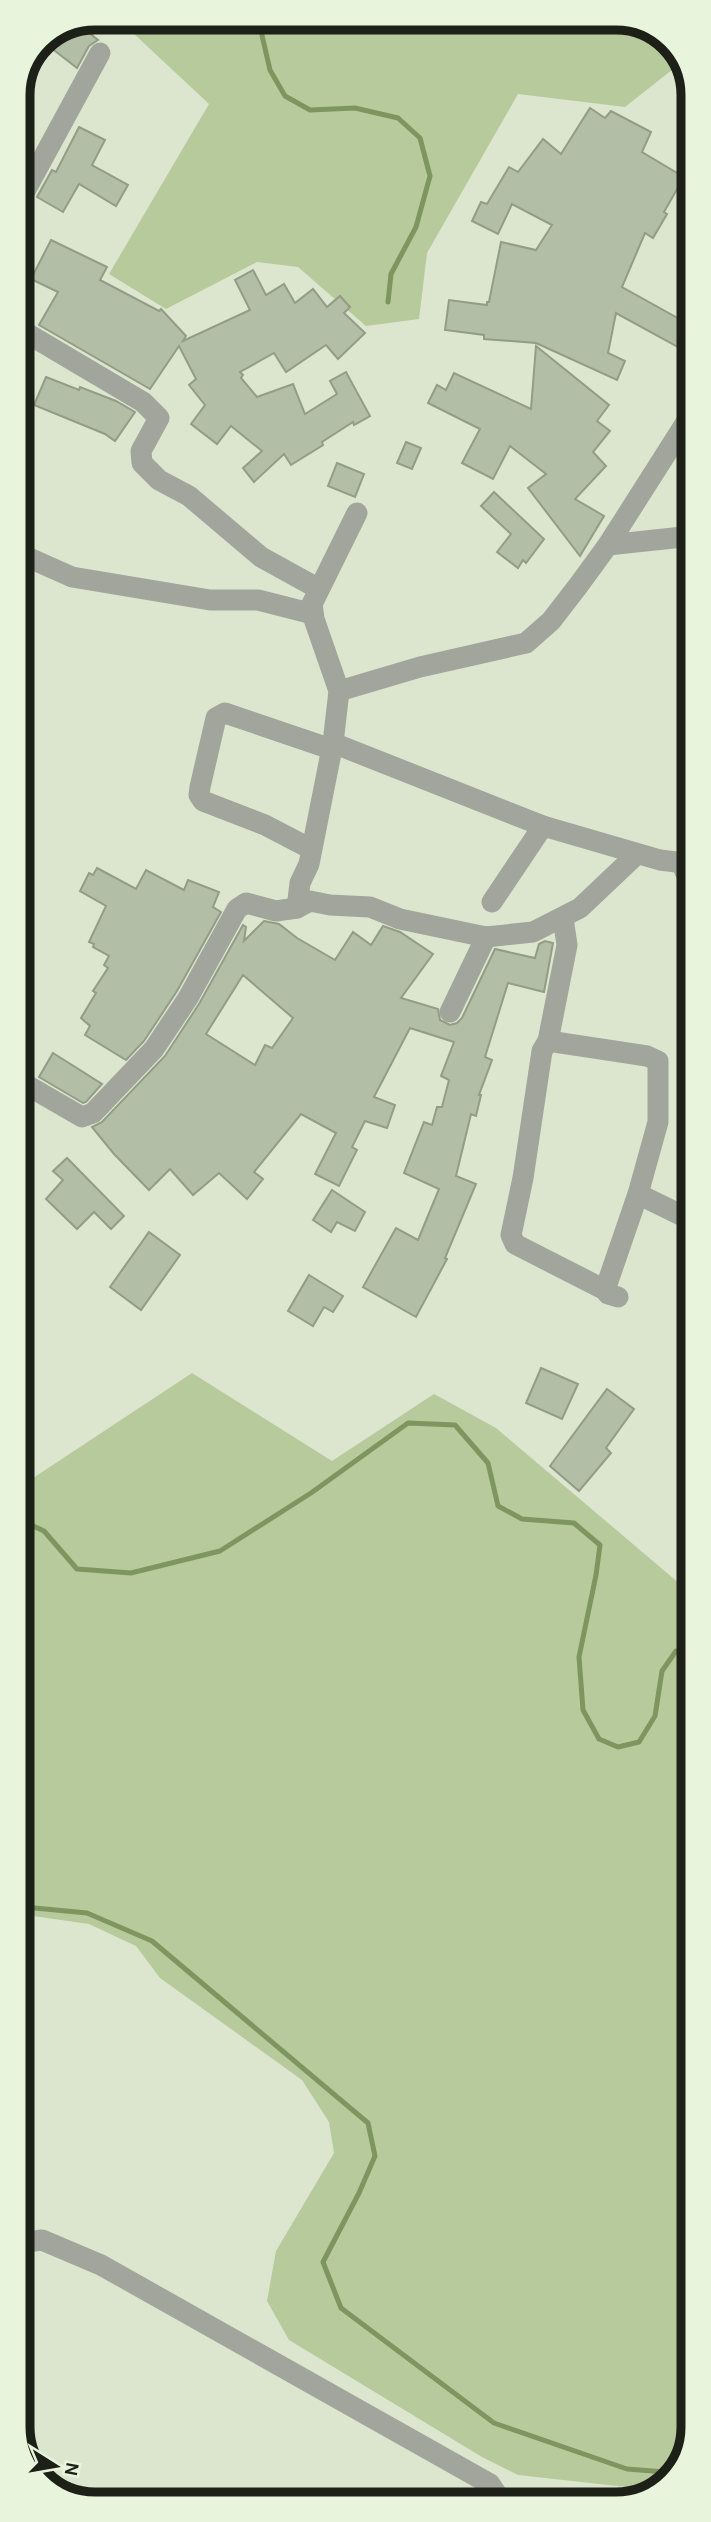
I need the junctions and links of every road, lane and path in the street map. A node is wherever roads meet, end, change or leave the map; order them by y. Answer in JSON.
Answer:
{"nodes":[{"id":1,"x":100,"y":53,"type":"dead end"},
{"id":2,"x":30,"y":182,"type":"edge"},
{"id":3,"x":30,"y":335,"type":"edge"},
{"id":4,"x":681,"y":430,"type":"edge"},
{"id":5,"x":357,"y":513,"type":"dead end"},
{"id":6,"x":681,"y":538,"type":"edge"},
{"id":7,"x":608,"y":545,"type":"junction"},
{"id":8,"x":30,"y":558,"type":"edge"},
{"id":9,"x":320,"y":589,"type":"junction"},
{"id":10,"x":313,"y":614,"type":"junction"},
{"id":11,"x":338,"y":691,"type":"junction"},
{"id":12,"x":332,"y":746,"type":"junction"},
{"id":13,"x":543,"y":827,"type":"junction"},
{"id":14,"x":311,"y":849,"type":"junction"},
{"id":15,"x":637,"y":854,"type":"junction"},
{"id":16,"x":681,"y":863,"type":"edge"},
{"id":17,"x":492,"y":902,"type":"dead end"},
{"id":18,"x":297,"y":908,"type":"junction"},
{"id":19,"x":563,"y":918,"type":"junction"},
{"id":20,"x":486,"y":937,"type":"junction"},
{"id":21,"x":450,"y":1012,"type":"dead end"},
{"id":22,"x":548,"y":1041,"type":"junction"},
{"id":23,"x":30,"y":1087,"type":"edge"},
{"id":24,"x":638,"y":1194,"type":"junction"},
{"id":25,"x":681,"y":1214,"type":"edge"},
{"id":26,"x":30,"y":2242,"type":"edge"},
{"id":27,"x":495,"y":2492,"type":"edge"}],
"edges":[{"from":1,"to":2,"type":"street"},
{"from":3,"to":9,"type":"street"},
{"from":4,"to":7,"type":"street"},
{"from":5,"to":9,"type":"street"},
{"from":6,"to":7,"type":"street"},
{"from":7,"to":11,"type":"street"},
{"from":8,"to":10,"type":"street"},
{"from":9,"to":10,"type":"street"},
{"from":10,"to":11,"type":"street"},
{"from":11,"to":12,"type":"street"},
{"from":12,"to":13,"type":"street"},
{"from":12,"to":14,"type":"street"},
{"from":12,"to":14,"type":"street"},
{"from":13,"to":15,"type":"street"},
{"from":13,"to":17,"type":"street"},
{"from":14,"to":18,"type":"street"},
{"from":15,"to":16,"type":"street"},
{"from":15,"to":19,"type":"street"},
{"from":18,"to":20,"type":"street"},
{"from":18,"to":23,"type":"street"},
{"from":19,"to":20,"type":"street"},
{"from":19,"to":22,"type":"street"},
{"from":20,"to":21,"type":"street"},
{"from":22,"to":24,"type":"street"},
{"from":22,"to":24,"type":"street"},
{"from":24,"to":25,"type":"street"},
{"from":26,"to":27,"type":"street"}]}
